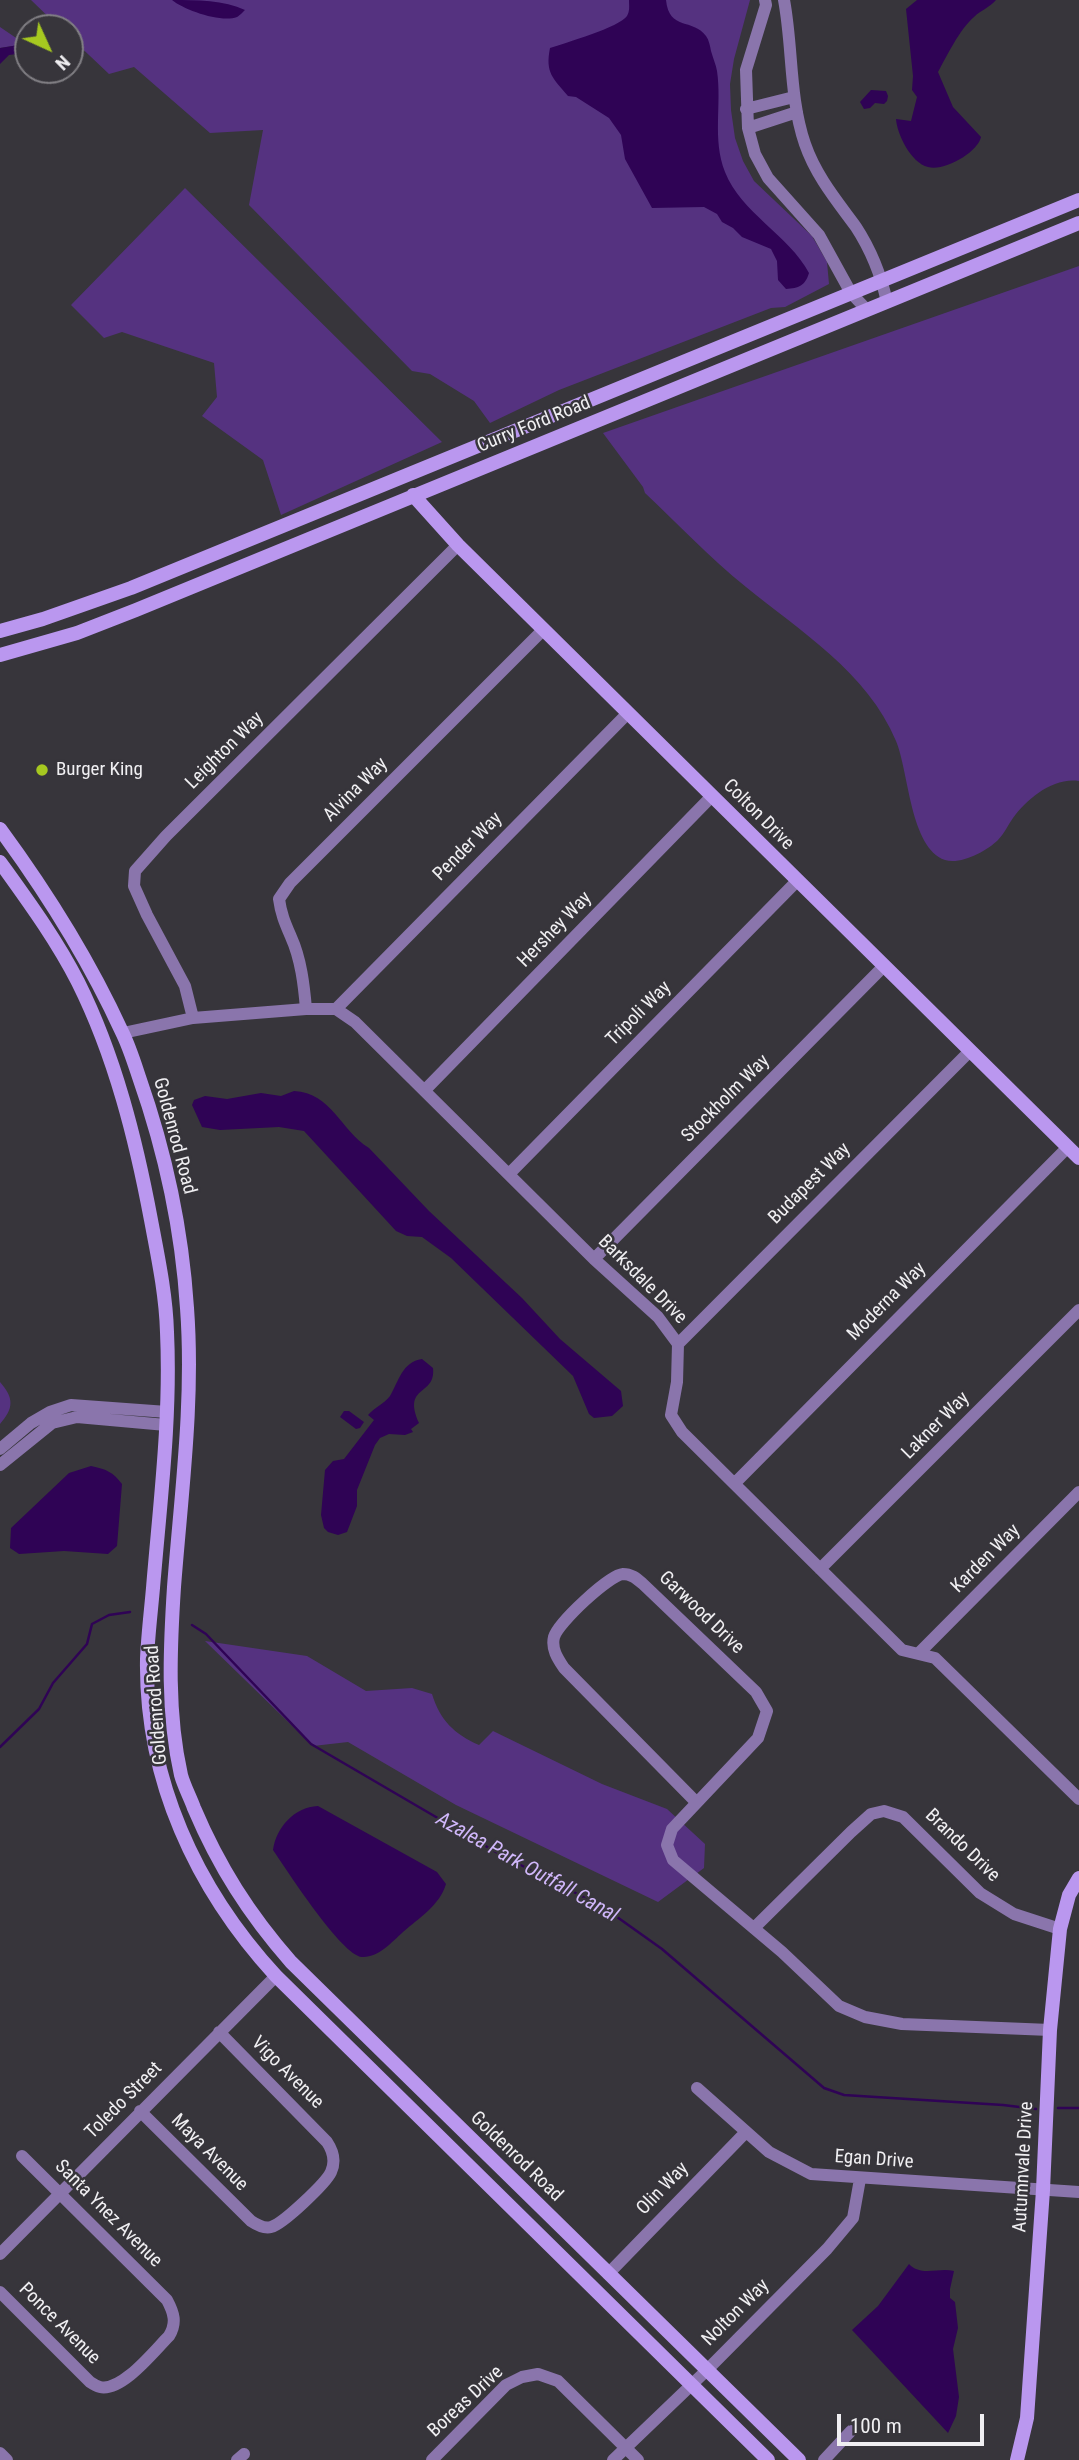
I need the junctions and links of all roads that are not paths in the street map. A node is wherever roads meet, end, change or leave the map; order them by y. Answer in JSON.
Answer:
{"nodes":[{"id":1,"x":765,"y":0,"type":"edge"},
{"id":2,"x":784,"y":0,"type":"edge"},
{"id":3,"x":794,"y":97,"type":"junction"},
{"id":4,"x":746,"y":109,"type":"junction"},
{"id":5,"x":797,"y":112,"type":"junction"},
{"id":6,"x":748,"y":128,"type":"junction"},
{"id":7,"x":1079,"y":200,"type":"edge"},
{"id":8,"x":1079,"y":223,"type":"edge"},
{"id":9,"x":882,"y":281,"type":"junction"},
{"id":10,"x":851,"y":293,"type":"junction"},
{"id":11,"x":887,"y":302,"type":"junction"},
{"id":12,"x":867,"y":310,"type":"junction"},
{"id":13,"x":628,"y":385,"type":"junction"},
{"id":14,"x":393,"y":481,"type":"junction"},
{"id":15,"x":413,"y":495,"type":"junction"},
{"id":16,"x":458,"y":545,"type":"junction"},
{"id":17,"x":210,"y":579,"type":"junction"},
{"id":18,"x":543,"y":630,"type":"junction"},
{"id":19,"x":0,"y":631,"type":"edge"},
{"id":20,"x":0,"y":655,"type":"edge"},
{"id":21,"x":628,"y":713,"type":"junction"},
{"id":22,"x":712,"y":796,"type":"junction"},
{"id":23,"x":0,"y":829,"type":"edge"},
{"id":24,"x":0,"y":862,"type":"edge"},
{"id":25,"x":797,"y":881,"type":"junction"},
{"id":26,"x":884,"y":966,"type":"junction"},
{"id":27,"x":79,"y":984,"type":"junction"},
{"id":28,"x":306,"y":1009,"type":"junction"},
{"id":29,"x":336,"y":1009,"type":"junction"},
{"id":30,"x":193,"y":1018,"type":"junction"},
{"id":31,"x":123,"y":1033,"type":"junction"},
{"id":32,"x":970,"y":1051,"type":"junction"},
{"id":33,"x":110,"y":1064,"type":"junction"},
{"id":34,"x":425,"y":1090,"type":"junction"},
{"id":35,"x":151,"y":1111,"type":"junction"},
{"id":36,"x":1068,"y":1147,"type":"junction"},
{"id":37,"x":1079,"y":1158,"type":"edge"},
{"id":38,"x":509,"y":1174,"type":"junction"},
{"id":39,"x":594,"y":1259,"type":"junction"},
{"id":40,"x":1079,"y":1310,"type":"edge"},
{"id":41,"x":678,"y":1345,"type":"junction"},
{"id":42,"x":168,"y":1366,"type":"junction"},
{"id":43,"x":167,"y":1418,"type":"junction"},
{"id":44,"x":187,"y":1427,"type":"junction"},
{"id":45,"x":0,"y":1449,"type":"edge"},
{"id":46,"x":0,"y":1465,"type":"edge"},
{"id":47,"x":183,"y":1473,"type":"junction"},
{"id":48,"x":734,"y":1483,"type":"junction"},
{"id":49,"x":1079,"y":1492,"type":"edge"},
{"id":50,"x":820,"y":1569,"type":"junction"},
{"id":51,"x":920,"y":1652,"type":"junction"},
{"id":52,"x":155,"y":1742,"type":"junction"},
{"id":53,"x":188,"y":1794,"type":"junction"},
{"id":54,"x":1079,"y":1799,"type":"edge"},
{"id":55,"x":696,"y":1802,"type":"junction"},
{"id":56,"x":1079,"y":1878,"type":"edge"},
{"id":57,"x":754,"y":1928,"type":"junction"},
{"id":58,"x":1060,"y":1929,"type":"junction"},
{"id":59,"x":276,"y":1976,"type":"junction"},
{"id":60,"x":1050,"y":2030,"type":"junction"},
{"id":61,"x":219,"y":2032,"type":"junction"},
{"id":62,"x":696,"y":2088,"type":"dead end"},
{"id":63,"x":141,"y":2111,"type":"junction"},
{"id":64,"x":429,"y":2127,"type":"junction"},
{"id":65,"x":746,"y":2132,"type":"junction"},
{"id":66,"x":22,"y":2156,"type":"dead end"},
{"id":67,"x":492,"y":2160,"type":"junction"},
{"id":68,"x":860,"y":2179,"type":"junction"},
{"id":69,"x":1043,"y":2190,"type":"junction"},
{"id":70,"x":60,"y":2192,"type":"junction"},
{"id":71,"x":1079,"y":2192,"type":"edge"},
{"id":72,"x":251,"y":2221,"type":"joint"},
{"id":73,"x":0,"y":2255,"type":"edge"},
{"id":74,"x":608,"y":2274,"type":"junction"},
{"id":75,"x":0,"y":2292,"type":"edge"},
{"id":76,"x":707,"y":2370,"type":"junction"},
{"id":77,"x":90,"y":2382,"type":"joint"},
{"id":78,"x":691,"y":2384,"type":"junction"},
{"id":79,"x":851,"y":2431,"type":"dead end"},
{"id":80,"x":625,"y":2447,"type":"junction"},
{"id":81,"x":0,"y":2453,"type":"edge"},
{"id":82,"x":7,"y":2460,"type":"edge"},
{"id":83,"x":432,"y":2460,"type":"edge"},
{"id":84,"x":613,"y":2460,"type":"edge"},
{"id":85,"x":638,"y":2460,"type":"edge"},
{"id":86,"x":768,"y":2460,"type":"edge"},
{"id":87,"x":799,"y":2460,"type":"edge"},
{"id":88,"x":824,"y":2460,"type":"edge"},
{"id":89,"x":1017,"y":2460,"type":"edge"}],
"edges":[{"from":1,"to":4,"type":"street"},
{"from":2,"to":3,"type":"street"},
{"from":3,"to":4,"type":"street"},
{"from":3,"to":5,"type":"street"},
{"from":4,"to":6,"type":"street"},
{"from":5,"to":6,"type":"street"},
{"from":5,"to":9,"type":"street"},
{"from":6,"to":10,"type":"street"},
{"from":7,"to":9,"type":"main road","name":"Curry Ford Road"},
{"from":8,"to":11,"type":"main road","name":"Curry Ford Road"},
{"from":9,"to":10,"type":"main road","name":"Curry Ford Road"},
{"from":9,"to":11,"type":"street"},
{"from":10,"to":12,"type":"street"},
{"from":10,"to":13,"type":"main road","name":"Curry Ford Road"},
{"from":11,"to":12,"type":"main road","name":"Curry Ford Road"},
{"from":12,"to":15,"type":"main road","name":"Curry Ford Road"},
{"from":13,"to":14,"type":"main road","name":"Curry Ford Road"},
{"from":13,"to":15,"type":"main road"},
{"from":14,"to":17,"type":"main road"},
{"from":14,"to":19,"type":"main road","name":"Curry Ford Road"},
{"from":15,"to":16,"type":"main road","name":"Colton Drive"},
{"from":15,"to":17,"type":"main road","name":"Curry Ford Road"},
{"from":16,"to":18,"type":"main road","name":"Colton Drive"},
{"from":16,"to":30,"type":"street","name":"Leighton Way"},
{"from":17,"to":20,"type":"main road","name":"Curry Ford Road"},
{"from":18,"to":21,"type":"main road","name":"Colton Drive"},
{"from":18,"to":28,"type":"street","name":"Alvina Way"},
{"from":21,"to":22,"type":"main road","name":"Colton Drive"},
{"from":21,"to":29,"type":"street","name":"Pender Way"},
{"from":22,"to":25,"type":"main road","name":"Colton Drive"},
{"from":22,"to":34,"type":"street","name":"Hershey Way"},
{"from":23,"to":31,"type":"main road","name":"Goldenrod Road"},
{"from":24,"to":27,"type":"main road","name":"Goldenrod Road"},
{"from":25,"to":26,"type":"main road","name":"Colton Drive"},
{"from":25,"to":38,"type":"street","name":"Tripoli Way"},
{"from":26,"to":32,"type":"main road","name":"Colton Drive"},
{"from":26,"to":39,"type":"street","name":"Stockholm Way"},
{"from":27,"to":31,"type":"main road"},
{"from":27,"to":33,"type":"main road","name":"Goldenrod Road"},
{"from":28,"to":29,"type":"street"},
{"from":28,"to":30,"type":"street"},
{"from":29,"to":34,"type":"street","name":"Barksdale Drive"},
{"from":30,"to":31,"type":"street"},
{"from":31,"to":35,"type":"main road","name":"Goldenrod Road"},
{"from":32,"to":36,"type":"main road","name":"Colton Drive"},
{"from":32,"to":41,"type":"street","name":"Budapest Way"},
{"from":33,"to":35,"type":"main road"},
{"from":33,"to":42,"type":"main road","name":"Goldenrod Road"},
{"from":34,"to":38,"type":"street","name":"Barksdale Drive"},
{"from":35,"to":44,"type":"main road","name":"Goldenrod Road"},
{"from":36,"to":37,"type":"main road","name":"Colton Drive"},
{"from":36,"to":48,"type":"street","name":"Moderna Way"},
{"from":38,"to":39,"type":"street","name":"Barksdale Drive"},
{"from":39,"to":41,"type":"street","name":"Barksdale Drive"},
{"from":40,"to":50,"type":"street","name":"Lakner Way"},
{"from":41,"to":48,"type":"street","name":"Barksdale Drive"},
{"from":42,"to":43,"type":"main road","name":"Goldenrod Road"},
{"from":42,"to":44,"type":"main road"},
{"from":43,"to":45,"type":"street"},
{"from":43,"to":46,"type":"street"},
{"from":43,"to":47,"type":"main road"},
{"from":43,"to":52,"type":"main road","name":"Goldenrod Road"},
{"from":44,"to":47,"type":"main road","name":"Goldenrod Road"},
{"from":47,"to":53,"type":"main road","name":"Goldenrod Road"},
{"from":48,"to":50,"type":"street","name":"Barksdale Drive"},
{"from":49,"to":51,"type":"street","name":"Karden Way"},
{"from":50,"to":51,"type":"street","name":"Barksdale Drive"},
{"from":51,"to":54,"type":"street","name":"Barksdale Drive"},
{"from":52,"to":53,"type":"main road"},
{"from":52,"to":59,"type":"main road","name":"Goldenrod Road"},
{"from":53,"to":67,"type":"main road","name":"Goldenrod Road"},
{"from":55,"to":55,"type":"street","name":"Garwood Drive"},
{"from":55,"to":57,"type":"street","name":"Garwood Drive"},
{"from":56,"to":58,"type":"main road","name":"Autumnvale Drive"},
{"from":57,"to":58,"type":"street","name":"Brando Drive"},
{"from":57,"to":60,"type":"street","name":"Garwood Drive"},
{"from":58,"to":60,"type":"main road","name":"Autumnvale Drive"},
{"from":59,"to":61,"type":"street","name":"Toledo Street"},
{"from":59,"to":64,"type":"main road","name":"Goldenrod Road"},
{"from":60,"to":69,"type":"main road","name":"Autumnvale Drive"},
{"from":61,"to":63,"type":"street","name":"Toledo Street"},
{"from":61,"to":72,"type":"street","name":"Vigo Avenue"},
{"from":62,"to":65,"type":"street","name":"Egan Drive"},
{"from":63,"to":70,"type":"street","name":"Toledo Street"},
{"from":63,"to":72,"type":"street","name":"Maya Avenue"},
{"from":64,"to":67,"type":"main road"},
{"from":64,"to":78,"type":"main road","name":"Goldenrod Road"},
{"from":65,"to":68,"type":"street","name":"Egan Drive"},
{"from":65,"to":74,"type":"street","name":"Olin Way"},
{"from":66,"to":70,"type":"street","name":"Santa Ynez Avenue"},
{"from":67,"to":74,"type":"main road","name":"Goldenrod Road"},
{"from":68,"to":69,"type":"street","name":"Egan Drive"},
{"from":68,"to":76,"type":"street","name":"Nolton Way"},
{"from":69,"to":71,"type":"street","name":"Egan Drive"},
{"from":69,"to":89,"type":"main road","name":"Autumnvale Drive"},
{"from":70,"to":73,"type":"street","name":"Toledo Street"},
{"from":70,"to":77,"type":"street","name":"Santa Ynez Avenue"},
{"from":74,"to":76,"type":"main road","name":"Goldenrod Road"},
{"from":75,"to":77,"type":"street","name":"Ponce Avenue"},
{"from":76,"to":78,"type":"street","name":"Nolton Way"},
{"from":76,"to":87,"type":"main road","name":"Goldenrod Road"},
{"from":78,"to":80,"type":"street","name":"Nolton Way"},
{"from":78,"to":86,"type":"main road","name":"Goldenrod Road"},
{"from":79,"to":88,"type":"street"},
{"from":80,"to":83,"type":"street","name":"Boreas Drive"},
{"from":80,"to":84,"type":"street","name":"Nolton Way"},
{"from":80,"to":85,"type":"street","name":"Boreas Drive"},
{"from":81,"to":82,"type":"street"}]}
